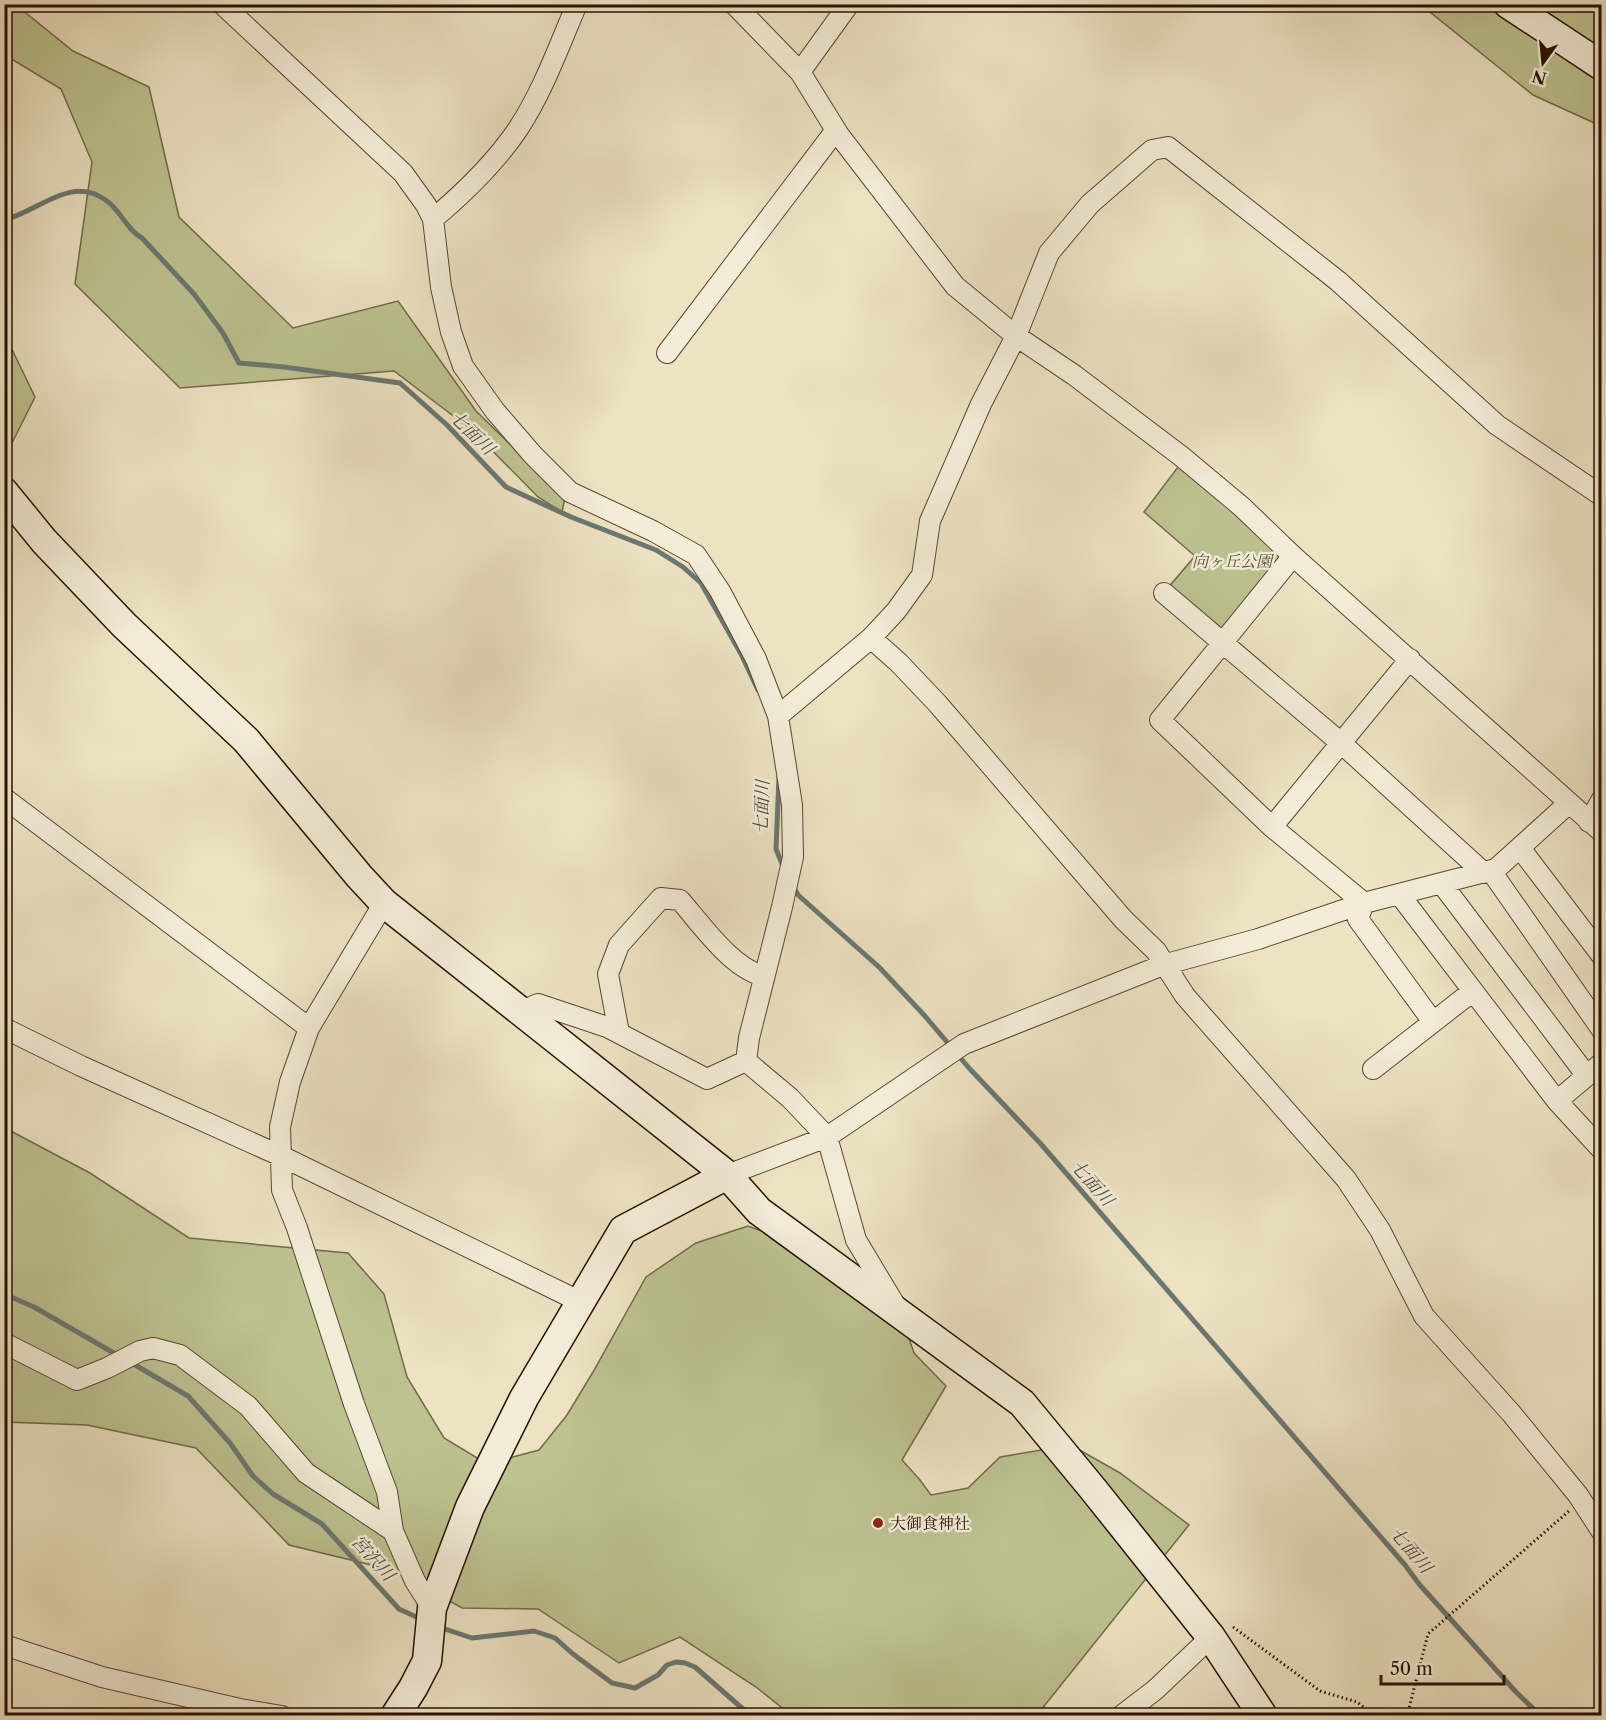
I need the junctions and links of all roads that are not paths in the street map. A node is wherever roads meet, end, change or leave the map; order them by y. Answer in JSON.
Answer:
{"nodes":[{"id":1,"x":222,"y":4,"type":"edge"},
{"id":2,"x":577,"y":4,"type":"edge"},
{"id":3,"x":734,"y":4,"type":"edge"},
{"id":4,"x":849,"y":4,"type":"edge"},
{"id":5,"x":1508,"y":4,"type":"edge"},
{"id":6,"x":1602,"y":66,"type":"edge"},
{"id":7,"x":800,"y":72,"type":"junction"},
{"id":8,"x":836,"y":130,"type":"junction"},
{"id":9,"x":433,"y":219,"type":"junction"},
{"id":10,"x":1016,"y":336,"type":"junction"},
{"id":11,"x":667,"y":353,"type":"dead end"},
{"id":12,"x":4,"y":492,"type":"edge"},
{"id":13,"x":1602,"y":496,"type":"edge"},
{"id":14,"x":1293,"y":556,"type":"junction"},
{"id":15,"x":1164,"y":593,"type":"dead end"},
{"id":16,"x":871,"y":638,"type":"junction"},
{"id":17,"x":1223,"y":643,"type":"junction"},
{"id":18,"x":1410,"y":659,"type":"junction"},
{"id":19,"x":778,"y":716,"type":"junction"},
{"id":20,"x":1341,"y":742,"type":"junction"},
{"id":21,"x":4,"y":798,"type":"edge"},
{"id":22,"x":1602,"y":799,"type":"edge"},
{"id":23,"x":1569,"y":804,"type":"junction"},
{"id":24,"x":1272,"y":827,"type":"junction"},
{"id":25,"x":1595,"y":827,"type":"edge"},
{"id":26,"x":1520,"y":848,"type":"junction"},
{"id":27,"x":1488,"y":872,"type":"junction"},
{"id":28,"x":1442,"y":884,"type":"junction"},
{"id":29,"x":1399,"y":894,"type":"junction"},
{"id":30,"x":384,"y":903,"type":"junction"},
{"id":31,"x":1364,"y":903,"type":"junction"},
{"id":32,"x":1602,"y":956,"type":"edge"},
{"id":33,"x":1164,"y":965,"type":"junction"},
{"id":34,"x":764,"y":976,"type":"junction"},
{"id":35,"x":1473,"y":991,"type":"junction"},
{"id":36,"x":522,"y":1011,"type":"junction"},
{"id":37,"x":1433,"y":1022,"type":"junction"},
{"id":38,"x":4,"y":1028,"type":"edge"},
{"id":39,"x":309,"y":1028,"type":"junction"},
{"id":40,"x":1602,"y":1030,"type":"edge"},
{"id":41,"x":619,"y":1033,"type":"junction"},
{"id":42,"x":746,"y":1061,"type":"junction"},
{"id":43,"x":1373,"y":1069,"type":"dead end"},
{"id":44,"x":1594,"y":1070,"type":"edge"},
{"id":45,"x":1557,"y":1101,"type":"junction"},
{"id":46,"x":827,"y":1137,"type":"junction"},
{"id":47,"x":1602,"y":1150,"type":"edge"},
{"id":48,"x":281,"y":1156,"type":"junction"},
{"id":49,"x":727,"y":1175,"type":"junction"},
{"id":50,"x":581,"y":1302,"type":"junction"},
{"id":51,"x":901,"y":1316,"type":"junction"},
{"id":52,"x":4,"y":1343,"type":"edge"},
{"id":53,"x":393,"y":1531,"type":"junction"},
{"id":54,"x":1602,"y":1532,"type":"edge"},
{"id":55,"x":432,"y":1608,"type":"junction"},
{"id":56,"x":1220,"y":1631,"type":"junction"},
{"id":57,"x":4,"y":1646,"type":"edge"},
{"id":58,"x":282,"y":1716,"type":"edge"},
{"id":59,"x":395,"y":1716,"type":"edge"},
{"id":60,"x":1121,"y":1716,"type":"edge"},
{"id":61,"x":1263,"y":1716,"type":"edge"}],
"edges":[{"from":1,"to":9,"type":"street"},
{"from":2,"to":9,"type":"street"},
{"from":3,"to":7,"type":"street"},
{"from":4,"to":7,"type":"street"},
{"from":5,"to":6,"type":"street"},
{"from":7,"to":8,"type":"street"},
{"from":8,"to":10,"type":"street"},
{"from":8,"to":11,"type":"street"},
{"from":9,"to":19,"type":"street"},
{"from":10,"to":13,"type":"street"},
{"from":10,"to":14,"type":"street"},
{"from":10,"to":16,"type":"street"},
{"from":12,"to":30,"type":"street"},
{"from":14,"to":17,"type":"street"},
{"from":14,"to":18,"type":"street"},
{"from":15,"to":17,"type":"street"},
{"from":16,"to":19,"type":"street"},
{"from":16,"to":33,"type":"street"},
{"from":17,"to":20,"type":"street"},
{"from":17,"to":24,"type":"street"},
{"from":18,"to":20,"type":"street"},
{"from":18,"to":23,"type":"street"},
{"from":19,"to":34,"type":"street"},
{"from":20,"to":24,"type":"street"},
{"from":20,"to":27,"type":"street"},
{"from":21,"to":39,"type":"street"},
{"from":22,"to":25,"type":"street"},
{"from":23,"to":25,"type":"street"},
{"from":23,"to":26,"type":"street"},
{"from":24,"to":31,"type":"street"},
{"from":26,"to":27,"type":"street"},
{"from":26,"to":32,"type":"street"},
{"from":27,"to":28,"type":"street"},
{"from":27,"to":40,"type":"street"},
{"from":28,"to":29,"type":"street"},
{"from":28,"to":44,"type":"street"},
{"from":29,"to":31,"type":"street"},
{"from":29,"to":35,"type":"street"},
{"from":30,"to":36,"type":"street"},
{"from":30,"to":39,"type":"street"},
{"from":31,"to":33,"type":"street"},
{"from":31,"to":37,"type":"street"},
{"from":33,"to":46,"type":"street"},
{"from":33,"to":54,"type":"street"},
{"from":34,"to":41,"type":"street"},
{"from":34,"to":42,"type":"street"},
{"from":35,"to":37,"type":"street"},
{"from":35,"to":45,"type":"street"},
{"from":36,"to":41,"type":"street"},
{"from":36,"to":49,"type":"street"},
{"from":37,"to":43,"type":"street"},
{"from":38,"to":48,"type":"street"},
{"from":39,"to":48,"type":"street"},
{"from":41,"to":42,"type":"street"},
{"from":42,"to":46,"type":"street"},
{"from":44,"to":45,"type":"street"},
{"from":45,"to":47,"type":"street"},
{"from":46,"to":49,"type":"street"},
{"from":46,"to":51,"type":"street"},
{"from":48,"to":50,"type":"street"},
{"from":48,"to":53,"type":"street"},
{"from":49,"to":50,"type":"street"},
{"from":49,"to":51,"type":"street"},
{"from":50,"to":55,"type":"street"},
{"from":51,"to":56,"type":"street"},
{"from":52,"to":53,"type":"street"},
{"from":53,"to":55,"type":"street"},
{"from":55,"to":59,"type":"street"},
{"from":56,"to":60,"type":"street"},
{"from":56,"to":61,"type":"street"},
{"from":57,"to":58,"type":"street"}]}
